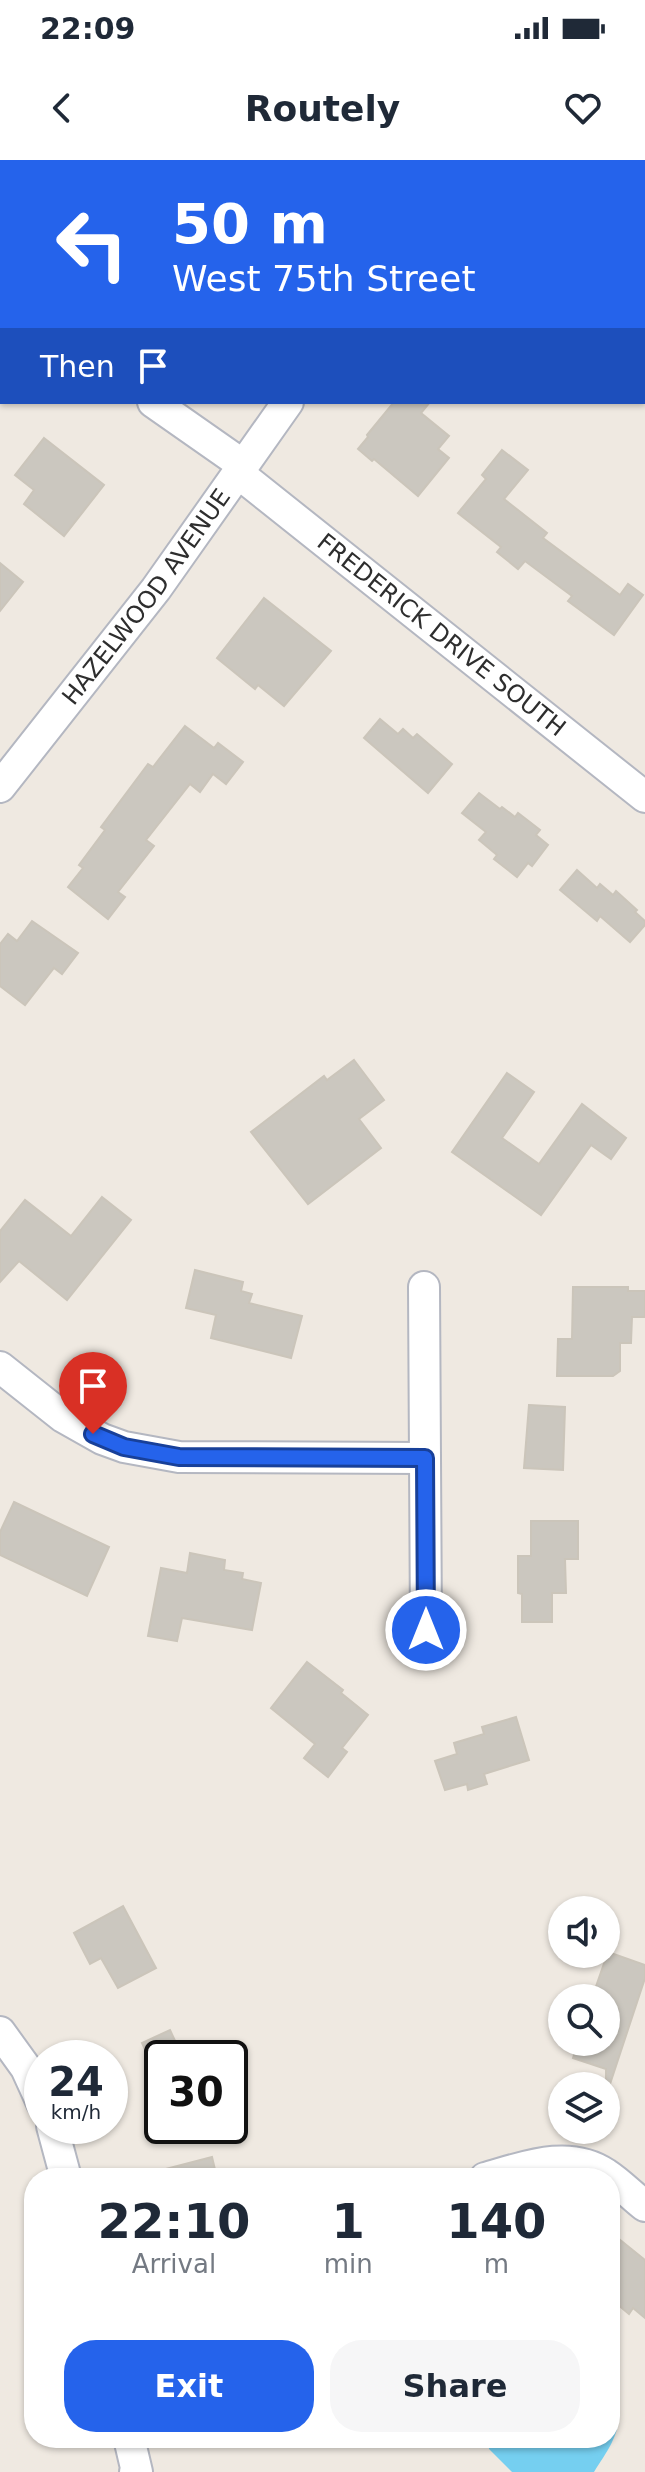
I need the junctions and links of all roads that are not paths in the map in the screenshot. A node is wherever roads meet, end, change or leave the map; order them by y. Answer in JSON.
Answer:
{"nodes":[{"id":1,"x":156,"y":404,"type":"edge"},
{"id":2,"x":287,"y":404,"type":"edge"},
{"id":3,"x":241,"y":469,"type":"junction"},
{"id":4,"x":0,"y":787,"type":"edge"},
{"id":5,"x":645,"y":797,"type":"edge"},
{"id":6,"x":424,"y":1287,"type":"dead end"},
{"id":7,"x":0,"y":1367,"type":"edge"},
{"id":8,"x":425,"y":1458,"type":"junction"},
{"id":9,"x":426,"y":1630,"type":"dead end"},
{"id":10,"x":0,"y":2032,"type":"edge"},
{"id":11,"x":24,"y":2065,"type":"edge"},
{"id":12,"x":57,"y":2144,"type":"edge"},
{"id":13,"x":63,"y":2168,"type":"edge"},
{"id":14,"x":521,"y":2168,"type":"edge"},
{"id":15,"x":593,"y":2168,"type":"edge"},
{"id":16,"x":620,"y":2185,"type":"edge"},
{"id":17,"x":645,"y":2206,"type":"edge"},
{"id":18,"x":131,"y":2448,"type":"edge"},
{"id":19,"x":136,"y":2472,"type":"edge"}],
"edges":[{"from":1,"to":3,"type":"street","name":"FREDERICK DRIVE SOUTH"},
{"from":2,"to":3,"type":"street","name":"HAZELWOOD AVENUE"},
{"from":3,"to":4,"type":"street","name":"HAZELWOOD AVENUE"},
{"from":3,"to":5,"type":"street","name":"FREDERICK DRIVE SOUTH"},
{"from":6,"to":8,"type":"street"},
{"from":7,"to":8,"type":"street"},
{"from":8,"to":9,"type":"street"},
{"from":10,"to":11,"type":"street"},
{"from":12,"to":13,"type":"street"},
{"from":14,"to":15,"type":"street"},
{"from":16,"to":17,"type":"street"},
{"from":18,"to":19,"type":"street"}]}
